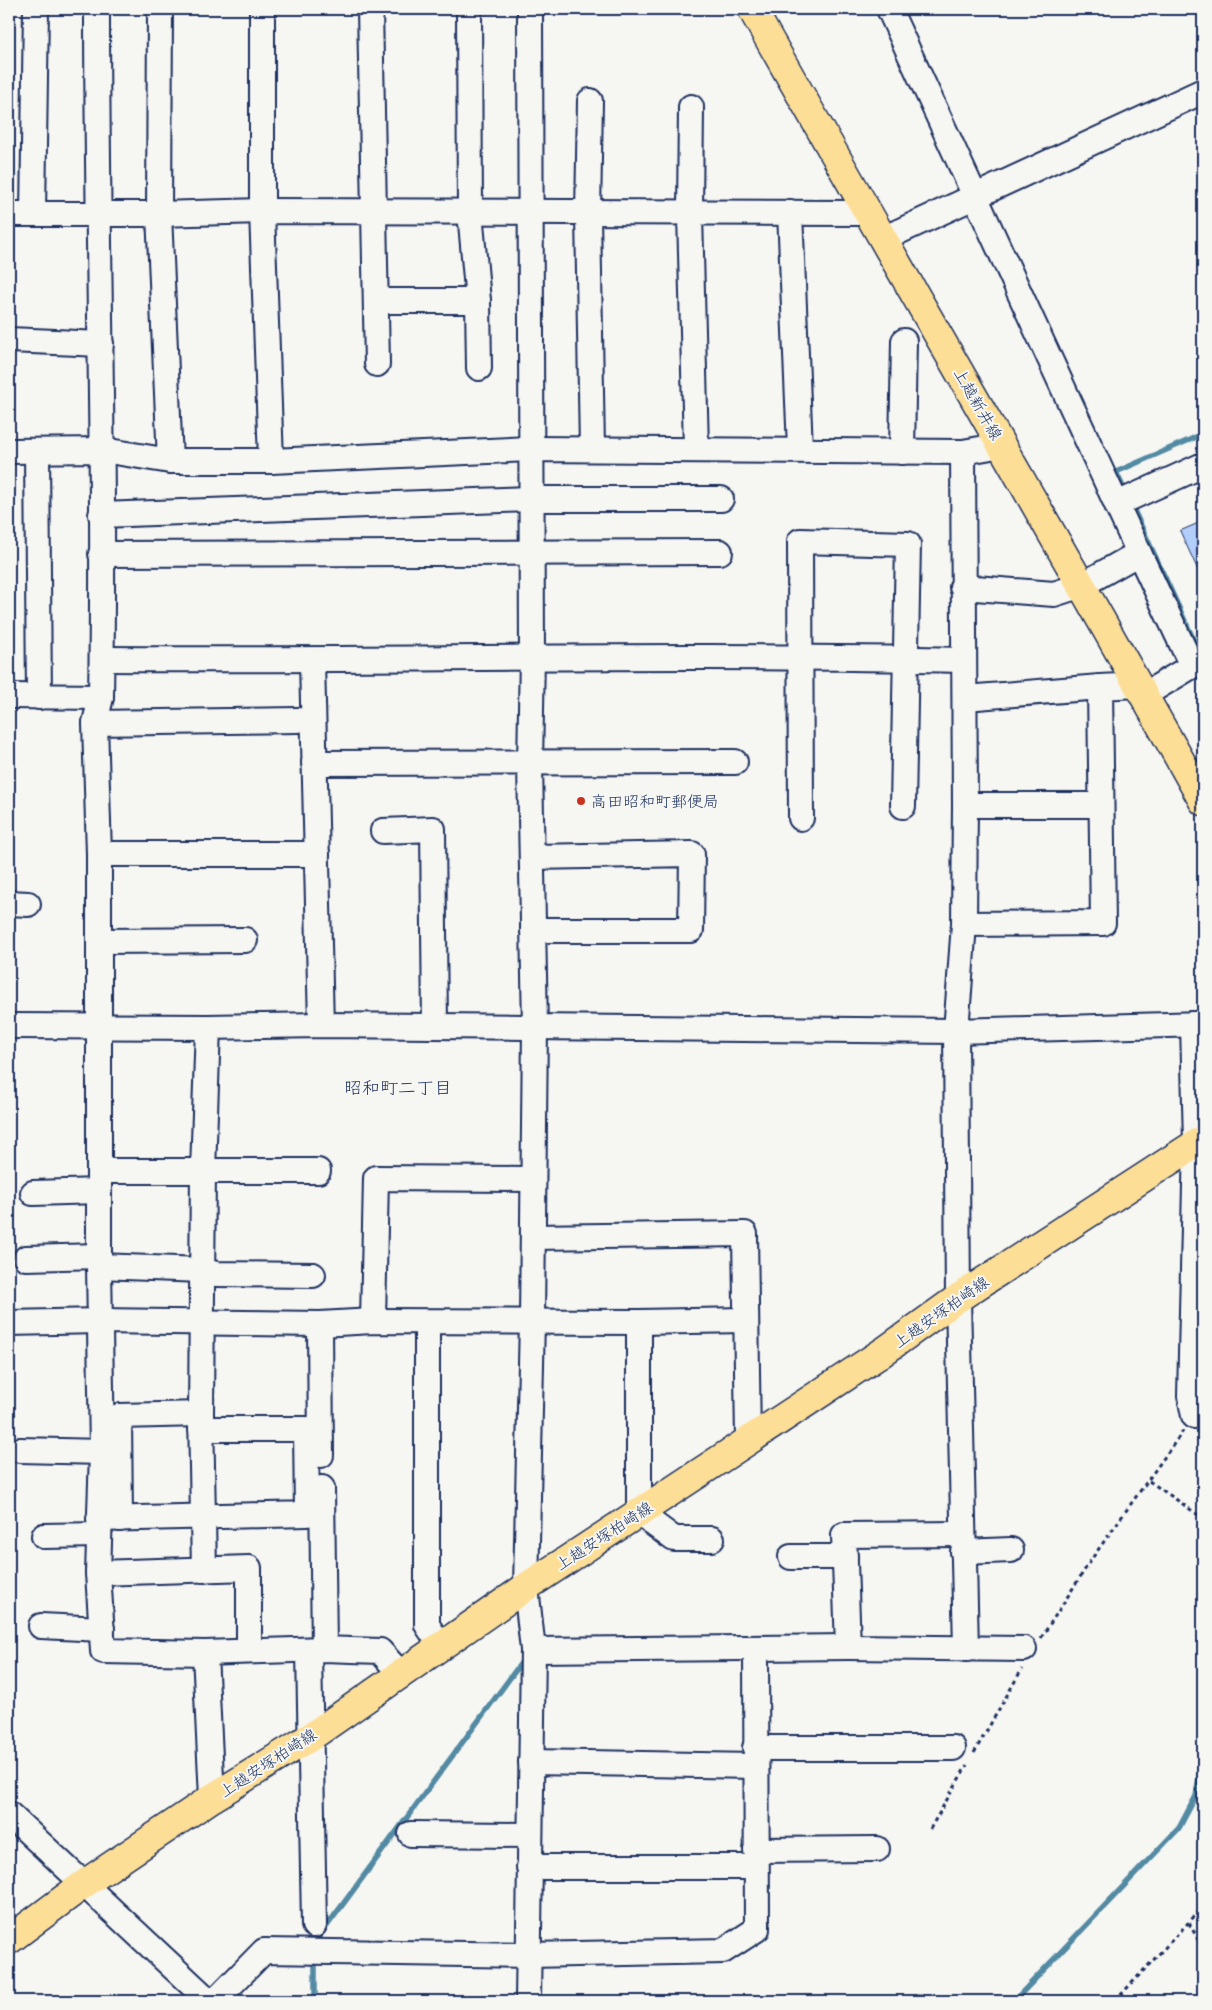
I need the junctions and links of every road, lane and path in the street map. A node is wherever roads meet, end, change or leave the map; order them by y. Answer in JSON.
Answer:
{"nodes":[{"id":1,"x":36,"y":9,"type":"edge"},
{"id":2,"x":97,"y":9,"type":"edge"},
{"id":3,"x":160,"y":9,"type":"edge"},
{"id":4,"x":262,"y":9,"type":"edge"},
{"id":5,"x":370,"y":9,"type":"edge"},
{"id":6,"x":469,"y":9,"type":"edge"},
{"id":7,"x":530,"y":9,"type":"edge"},
{"id":8,"x":752,"y":9,"type":"edge"},
{"id":9,"x":889,"y":9,"type":"edge"},
{"id":10,"x":1203,"y":91,"type":"edge"},
{"id":11,"x":590,"y":101,"type":"dead end"},
{"id":12,"x":691,"y":107,"type":"dead end"},
{"id":13,"x":974,"y":197,"type":"junction"},
{"id":14,"x":262,"y":211,"type":"junction"},
{"id":15,"x":373,"y":212,"type":"junction"},
{"id":16,"x":470,"y":212,"type":"junction"},
{"id":17,"x":790,"y":212,"type":"junction"},
{"id":18,"x":9,"y":214,"type":"edge"},
{"id":19,"x":32,"y":214,"type":"junction"},
{"id":20,"x":97,"y":214,"type":"junction"},
{"id":21,"x":159,"y":214,"type":"junction"},
{"id":22,"x":532,"y":214,"type":"junction"},
{"id":23,"x":588,"y":214,"type":"junction"},
{"id":24,"x":690,"y":214,"type":"junction"},
{"id":25,"x":867,"y":214,"type":"junction"},
{"id":26,"x":883,"y":239,"type":"junction"},
{"id":27,"x":376,"y":301,"type":"junction"},
{"id":28,"x":478,"y":301,"type":"junction"},
{"id":29,"x":9,"y":340,"type":"edge"},
{"id":30,"x":904,"y":341,"type":"dead end"},
{"id":31,"x":101,"y":344,"type":"junction"},
{"id":32,"x":377,"y":364,"type":"dead end"},
{"id":33,"x":479,"y":368,"type":"dead end"},
{"id":34,"x":1002,"y":445,"type":"junction"},
{"id":35,"x":531,"y":449,"type":"junction"},
{"id":36,"x":592,"y":449,"type":"junction"},
{"id":37,"x":696,"y":449,"type":"junction"},
{"id":38,"x":800,"y":449,"type":"junction"},
{"id":39,"x":103,"y":450,"type":"junction"},
{"id":40,"x":9,"y":451,"type":"edge"},
{"id":41,"x":38,"y":451,"type":"junction"},
{"id":42,"x":902,"y":452,"type":"junction"},
{"id":43,"x":963,"y":452,"type":"junction"},
{"id":44,"x":170,"y":461,"type":"junction"},
{"id":45,"x":270,"y":461,"type":"junction"},
{"id":46,"x":1203,"y":465,"type":"edge"},
{"id":47,"x":531,"y":499,"type":"junction"},
{"id":48,"x":721,"y":499,"type":"dead end"},
{"id":49,"x":1117,"y":504,"type":"junction"},
{"id":50,"x":101,"y":515,"type":"junction"},
{"id":51,"x":531,"y":551,"type":"junction"},
{"id":52,"x":720,"y":552,"type":"dead end"},
{"id":53,"x":1139,"y":553,"type":"junction"},
{"id":54,"x":101,"y":554,"type":"junction"},
{"id":55,"x":1082,"y":584,"type":"junction"},
{"id":56,"x":962,"y":587,"type":"junction"},
{"id":57,"x":532,"y":656,"type":"junction"},
{"id":58,"x":800,"y":656,"type":"junction"},
{"id":59,"x":906,"y":659,"type":"junction"},
{"id":60,"x":102,"y":660,"type":"junction"},
{"id":61,"x":312,"y":660,"type":"junction"},
{"id":62,"x":964,"y":660,"type":"junction"},
{"id":63,"x":1100,"y":687,"type":"junction"},
{"id":64,"x":1141,"y":690,"type":"junction"},
{"id":65,"x":9,"y":696,"type":"edge"},
{"id":66,"x":39,"y":696,"type":"junction"},
{"id":67,"x":101,"y":697,"type":"junction"},
{"id":68,"x":965,"y":698,"type":"junction"},
{"id":69,"x":298,"y":720,"type":"dead end"},
{"id":70,"x":95,"y":723,"type":"junction"},
{"id":71,"x":734,"y":762,"type":"dead end"},
{"id":72,"x":314,"y":763,"type":"junction"},
{"id":73,"x":530,"y":764,"type":"junction"},
{"id":74,"x":1203,"y":800,"type":"edge"},
{"id":75,"x":965,"y":805,"type":"junction"},
{"id":76,"x":1101,"y":805,"type":"junction"},
{"id":77,"x":902,"y":806,"type":"dead end"},
{"id":78,"x":801,"y":818,"type":"dead end"},
{"id":79,"x":383,"y":831,"type":"dead end"},
{"id":80,"x":99,"y":854,"type":"junction"},
{"id":81,"x":317,"y":854,"type":"junction"},
{"id":82,"x":533,"y":857,"type":"junction"},
{"id":83,"x":964,"y":924,"type":"junction"},
{"id":84,"x":533,"y":930,"type":"junction"},
{"id":85,"x":245,"y":940,"type":"dead end"},
{"id":86,"x":100,"y":941,"type":"junction"},
{"id":87,"x":1198,"y":1024,"type":"edge"},
{"id":88,"x":322,"y":1025,"type":"junction"},
{"id":89,"x":9,"y":1026,"type":"edge"},
{"id":90,"x":99,"y":1026,"type":"junction"},
{"id":91,"x":435,"y":1026,"type":"junction"},
{"id":92,"x":208,"y":1027,"type":"junction"},
{"id":93,"x":534,"y":1027,"type":"junction"},
{"id":94,"x":956,"y":1031,"type":"junction"},
{"id":95,"x":1199,"y":1141,"type":"edge"},
{"id":96,"x":203,"y":1171,"type":"junction"},
{"id":97,"x":318,"y":1171,"type":"dead end"},
{"id":98,"x":532,"y":1179,"type":"junction"},
{"id":99,"x":99,"y":1181,"type":"junction"},
{"id":100,"x":33,"y":1193,"type":"dead end"},
{"id":101,"x":533,"y":1237,"type":"junction"},
{"id":102,"x":26,"y":1258,"type":"dead end"},
{"id":103,"x":99,"y":1261,"type":"junction"},
{"id":104,"x":202,"y":1270,"type":"junction"},
{"id":105,"x":313,"y":1275,"type":"dead end"},
{"id":106,"x":958,"y":1298,"type":"junction"},
{"id":107,"x":532,"y":1320,"type":"junction"},
{"id":108,"x":745,"y":1320,"type":"junction"},
{"id":109,"x":99,"y":1321,"type":"junction"},
{"id":110,"x":373,"y":1321,"type":"junction"},
{"id":111,"x":9,"y":1322,"type":"edge"},
{"id":112,"x":202,"y":1322,"type":"junction"},
{"id":113,"x":427,"y":1322,"type":"junction"},
{"id":114,"x":639,"y":1322,"type":"junction"},
{"id":115,"x":320,"y":1324,"type":"junction"},
{"id":116,"x":1194,"y":1416,"type":"joint"},
{"id":117,"x":201,"y":1422,"type":"junction"},
{"id":118,"x":748,"y":1440,"type":"junction"},
{"id":119,"x":20,"y":1450,"type":"dead end"},
{"id":120,"x":102,"y":1452,"type":"junction"},
{"id":121,"x":1149,"y":1481,"type":"junction"},
{"id":122,"x":639,"y":1513,"type":"junction"},
{"id":123,"x":204,"y":1516,"type":"junction"},
{"id":124,"x":1203,"y":1518,"type":"edge"},
{"id":125,"x":106,"y":1524,"type":"junction"},
{"id":126,"x":44,"y":1536,"type":"dead end"},
{"id":127,"x":712,"y":1539,"type":"dead end"},
{"id":128,"x":963,"y":1543,"type":"junction"},
{"id":129,"x":1011,"y":1550,"type":"dead end"},
{"id":130,"x":791,"y":1557,"type":"dead end"},
{"id":131,"x":845,"y":1557,"type":"junction"},
{"id":132,"x":204,"y":1570,"type":"junction"},
{"id":133,"x":98,"y":1573,"type":"junction"},
{"id":134,"x":526,"y":1587,"type":"junction"},
{"id":135,"x":41,"y":1626,"type":"dead end"},
{"id":136,"x":102,"y":1628,"type":"junction"},
{"id":137,"x":441,"y":1646,"type":"junction"},
{"id":138,"x":848,"y":1647,"type":"junction"},
{"id":139,"x":966,"y":1649,"type":"junction"},
{"id":140,"x":249,"y":1650,"type":"junction"},
{"id":141,"x":317,"y":1650,"type":"junction"},
{"id":142,"x":533,"y":1650,"type":"junction"},
{"id":143,"x":756,"y":1650,"type":"junction"},
{"id":144,"x":1029,"y":1652,"type":"junction"},
{"id":145,"x":205,"y":1653,"type":"junction"},
{"id":146,"x":400,"y":1673,"type":"junction"},
{"id":147,"x":309,"y":1738,"type":"junction"},
{"id":148,"x":953,"y":1748,"type":"dead end"},
{"id":149,"x":755,"y":1757,"type":"junction"},
{"id":150,"x":531,"y":1762,"type":"junction"},
{"id":151,"x":212,"y":1798,"type":"junction"},
{"id":152,"x":9,"y":1814,"type":"edge"},
{"id":153,"x":930,"y":1829,"type":"dead end"},
{"id":154,"x":411,"y":1834,"type":"dead end"},
{"id":155,"x":529,"y":1835,"type":"junction"},
{"id":156,"x":877,"y":1849,"type":"dead end"},
{"id":157,"x":756,"y":1858,"type":"junction"},
{"id":158,"x":529,"y":1867,"type":"junction"},
{"id":159,"x":84,"y":1884,"type":"junction"},
{"id":160,"x":1203,"y":1908,"type":"edge"},
{"id":161,"x":1189,"y":1923,"type":"junction"},
{"id":162,"x":314,"y":1925,"type":"dead end"},
{"id":163,"x":9,"y":1940,"type":"edge"},
{"id":164,"x":1203,"y":1949,"type":"edge"},
{"id":165,"x":529,"y":1955,"type":"junction"},
{"id":166,"x":209,"y":2001,"type":"edge"},
{"id":167,"x":215,"y":2001,"type":"edge"},
{"id":168,"x":528,"y":2001,"type":"edge"},
{"id":169,"x":1116,"y":2001,"type":"edge"}],
"edges":[{"from":1,"to":19,"type":"street"},
{"from":2,"to":20,"type":"street"},
{"from":3,"to":21,"type":"street"},
{"from":4,"to":14,"type":"street"},
{"from":5,"to":15,"type":"street"},
{"from":6,"to":16,"type":"street"},
{"from":7,"to":22,"type":"street"},
{"from":8,"to":25,"type":"main road","name":"上越新井線"},
{"from":9,"to":13,"type":"street"},
{"from":10,"to":13,"type":"street"},
{"from":11,"to":23,"type":"street"},
{"from":12,"to":24,"type":"street"},
{"from":13,"to":26,"type":"street"},
{"from":13,"to":49,"type":"street"},
{"from":14,"to":15,"type":"street"},
{"from":14,"to":21,"type":"street"},
{"from":14,"to":45,"type":"street"},
{"from":15,"to":16,"type":"street"},
{"from":15,"to":27,"type":"street"},
{"from":16,"to":22,"type":"street"},
{"from":16,"to":28,"type":"street"},
{"from":17,"to":24,"type":"street"},
{"from":17,"to":25,"type":"street"},
{"from":17,"to":38,"type":"street"},
{"from":18,"to":19,"type":"street"},
{"from":19,"to":20,"type":"street"},
{"from":20,"to":21,"type":"street"},
{"from":20,"to":31,"type":"street"},
{"from":21,"to":44,"type":"street"},
{"from":22,"to":23,"type":"street"},
{"from":22,"to":35,"type":"street"},
{"from":23,"to":24,"type":"street"},
{"from":23,"to":36,"type":"street"},
{"from":24,"to":37,"type":"street"},
{"from":25,"to":26,"type":"main road","name":"上越新井線"},
{"from":26,"to":34,"type":"main road","name":"上越新井線"},
{"from":27,"to":28,"type":"street"},
{"from":27,"to":32,"type":"street"},
{"from":28,"to":33,"type":"street"},
{"from":29,"to":31,"type":"street"},
{"from":30,"to":42,"type":"street"},
{"from":31,"to":39,"type":"street"},
{"from":34,"to":43,"type":"street"},
{"from":34,"to":55,"type":"main road","name":"上越新井線"},
{"from":35,"to":36,"type":"street"},
{"from":35,"to":45,"type":"street"},
{"from":35,"to":47,"type":"street"},
{"from":36,"to":37,"type":"street"},
{"from":37,"to":38,"type":"street"},
{"from":38,"to":42,"type":"street"},
{"from":39,"to":41,"type":"street"},
{"from":39,"to":44,"type":"street"},
{"from":39,"to":50,"type":"street"},
{"from":40,"to":41,"type":"street"},
{"from":41,"to":66,"type":"street"},
{"from":42,"to":43,"type":"street"},
{"from":43,"to":56,"type":"street"},
{"from":44,"to":45,"type":"street"},
{"from":46,"to":49,"type":"street"},
{"from":47,"to":48,"type":"street"},
{"from":47,"to":50,"type":"street"},
{"from":47,"to":51,"type":"street"},
{"from":49,"to":53,"type":"street"},
{"from":50,"to":54,"type":"street"},
{"from":51,"to":52,"type":"street"},
{"from":51,"to":54,"type":"street"},
{"from":51,"to":57,"type":"street"},
{"from":53,"to":55,"type":"street"},
{"from":53,"to":64,"type":"street"},
{"from":54,"to":60,"type":"street"},
{"from":55,"to":56,"type":"street"},
{"from":55,"to":64,"type":"main road","name":"上越新井線"},
{"from":56,"to":62,"type":"street"},
{"from":57,"to":58,"type":"street"},
{"from":57,"to":61,"type":"street"},
{"from":57,"to":73,"type":"street"},
{"from":58,"to":59,"type":"street"},
{"from":58,"to":59,"type":"street"},
{"from":58,"to":78,"type":"street"},
{"from":59,"to":62,"type":"street"},
{"from":59,"to":77,"type":"street"},
{"from":60,"to":61,"type":"street"},
{"from":60,"to":67,"type":"street"},
{"from":61,"to":72,"type":"street"},
{"from":62,"to":68,"type":"street"},
{"from":63,"to":64,"type":"street"},
{"from":63,"to":68,"type":"street"},
{"from":63,"to":76,"type":"street"},
{"from":64,"to":74,"type":"main road","name":"上越新井線"},
{"from":65,"to":66,"type":"street"},
{"from":66,"to":67,"type":"street"},
{"from":67,"to":70,"type":"street"},
{"from":68,"to":75,"type":"street"},
{"from":69,"to":70,"type":"street"},
{"from":70,"to":80,"type":"street"},
{"from":71,"to":73,"type":"street"},
{"from":72,"to":73,"type":"street"},
{"from":72,"to":81,"type":"street"},
{"from":73,"to":82,"type":"street"},
{"from":75,"to":76,"type":"street"},
{"from":75,"to":83,"type":"street"},
{"from":76,"to":83,"type":"street"},
{"from":79,"to":91,"type":"street"},
{"from":80,"to":81,"type":"street"},
{"from":80,"to":86,"type":"street"},
{"from":81,"to":88,"type":"street"},
{"from":82,"to":84,"type":"street"},
{"from":82,"to":84,"type":"street"},
{"from":83,"to":94,"type":"street"},
{"from":84,"to":93,"type":"street"},
{"from":85,"to":86,"type":"street"},
{"from":86,"to":90,"type":"street"},
{"from":87,"to":94,"type":"street"},
{"from":87,"to":95,"type":"street"},
{"from":88,"to":91,"type":"street"},
{"from":88,"to":92,"type":"street"},
{"from":89,"to":90,"type":"street"},
{"from":90,"to":92,"type":"street"},
{"from":90,"to":99,"type":"street"},
{"from":91,"to":93,"type":"street"},
{"from":92,"to":96,"type":"street"},
{"from":93,"to":94,"type":"street"},
{"from":93,"to":98,"type":"street"},
{"from":94,"to":106,"type":"street"},
{"from":95,"to":106,"type":"main road","name":"上越安塚柏崎線"},
{"from":95,"to":116,"type":"street"},
{"from":96,"to":97,"type":"street"},
{"from":96,"to":99,"type":"street"},
{"from":96,"to":104,"type":"street"},
{"from":98,"to":101,"type":"street"},
{"from":98,"to":110,"type":"street"},
{"from":99,"to":100,"type":"street"},
{"from":99,"to":103,"type":"street"},
{"from":101,"to":107,"type":"street"},
{"from":101,"to":108,"type":"street"},
{"from":102,"to":103,"type":"street"},
{"from":103,"to":104,"type":"street"},
{"from":103,"to":109,"type":"street"},
{"from":104,"to":105,"type":"street"},
{"from":104,"to":112,"type":"street"},
{"from":106,"to":118,"type":"main road","name":"上越安塚柏崎線"},
{"from":106,"to":128,"type":"street"},
{"from":107,"to":113,"type":"street"},
{"from":107,"to":114,"type":"street"},
{"from":107,"to":134,"type":"street"},
{"from":108,"to":114,"type":"street"},
{"from":108,"to":118,"type":"street"},
{"from":109,"to":111,"type":"street"},
{"from":109,"to":112,"type":"street"},
{"from":109,"to":120,"type":"street"},
{"from":110,"to":113,"type":"street"},
{"from":110,"to":115,"type":"street"},
{"from":112,"to":115,"type":"street"},
{"from":112,"to":117,"type":"street"},
{"from":113,"to":137,"type":"street"},
{"from":114,"to":122,"type":"street"},
{"from":115,"to":141,"type":"street"},
{"from":116,"to":121,"type":"path"},
{"from":117,"to":123,"type":"street"},
{"from":117,"to":123,"type":"street"},
{"from":117,"to":125,"type":"street"},
{"from":118,"to":122,"type":"main road","name":"上越安塚柏崎線"},
{"from":119,"to":120,"type":"street"},
{"from":120,"to":125,"type":"street"},
{"from":121,"to":124,"type":"path"},
{"from":121,"to":144,"type":"path"},
{"from":122,"to":127,"type":"street"},
{"from":122,"to":134,"type":"main road","name":"上越安塚柏崎線"},
{"from":123,"to":125,"type":"street"},
{"from":123,"to":132,"type":"street"},
{"from":125,"to":126,"type":"street"},
{"from":125,"to":133,"type":"street"},
{"from":128,"to":129,"type":"street"},
{"from":128,"to":131,"type":"street"},
{"from":128,"to":139,"type":"street"},
{"from":130,"to":131,"type":"street"},
{"from":131,"to":138,"type":"street"},
{"from":132,"to":133,"type":"street"},
{"from":132,"to":140,"type":"street"},
{"from":133,"to":136,"type":"street"},
{"from":134,"to":137,"type":"main road","name":"上越安塚柏崎線"},
{"from":134,"to":142,"type":"street"},
{"from":135,"to":136,"type":"street"},
{"from":136,"to":145,"type":"street"},
{"from":137,"to":146,"type":"main road","name":"上越安塚柏崎線"},
{"from":138,"to":139,"type":"street"},
{"from":138,"to":143,"type":"street"},
{"from":139,"to":144,"type":"street"},
{"from":140,"to":141,"type":"street"},
{"from":140,"to":145,"type":"street"},
{"from":141,"to":146,"type":"street"},
{"from":141,"to":147,"type":"street"},
{"from":142,"to":143,"type":"street"},
{"from":142,"to":150,"type":"street"},
{"from":143,"to":149,"type":"street"},
{"from":144,"to":153,"type":"path"},
{"from":145,"to":151,"type":"street"},
{"from":146,"to":147,"type":"main road","name":"上越安塚柏崎線"},
{"from":147,"to":151,"type":"main road","name":"上越安塚柏崎線"},
{"from":147,"to":162,"type":"street"},
{"from":148,"to":149,"type":"street"},
{"from":149,"to":150,"type":"street"},
{"from":149,"to":157,"type":"street"},
{"from":150,"to":155,"type":"street"},
{"from":151,"to":159,"type":"main road","name":"上越安塚柏崎線"},
{"from":152,"to":159,"type":"street"},
{"from":154,"to":155,"type":"street"},
{"from":155,"to":158,"type":"street"},
{"from":156,"to":157,"type":"street"},
{"from":157,"to":158,"type":"street"},
{"from":157,"to":165,"type":"street"},
{"from":158,"to":165,"type":"street"},
{"from":159,"to":163,"type":"main road","name":"上越安塚柏崎線"},
{"from":159,"to":166,"type":"street"},
{"from":160,"to":161,"type":"path"},
{"from":161,"to":164,"type":"path"},
{"from":161,"to":169,"type":"path"},
{"from":165,"to":167,"type":"street"},
{"from":165,"to":168,"type":"street"}]}
